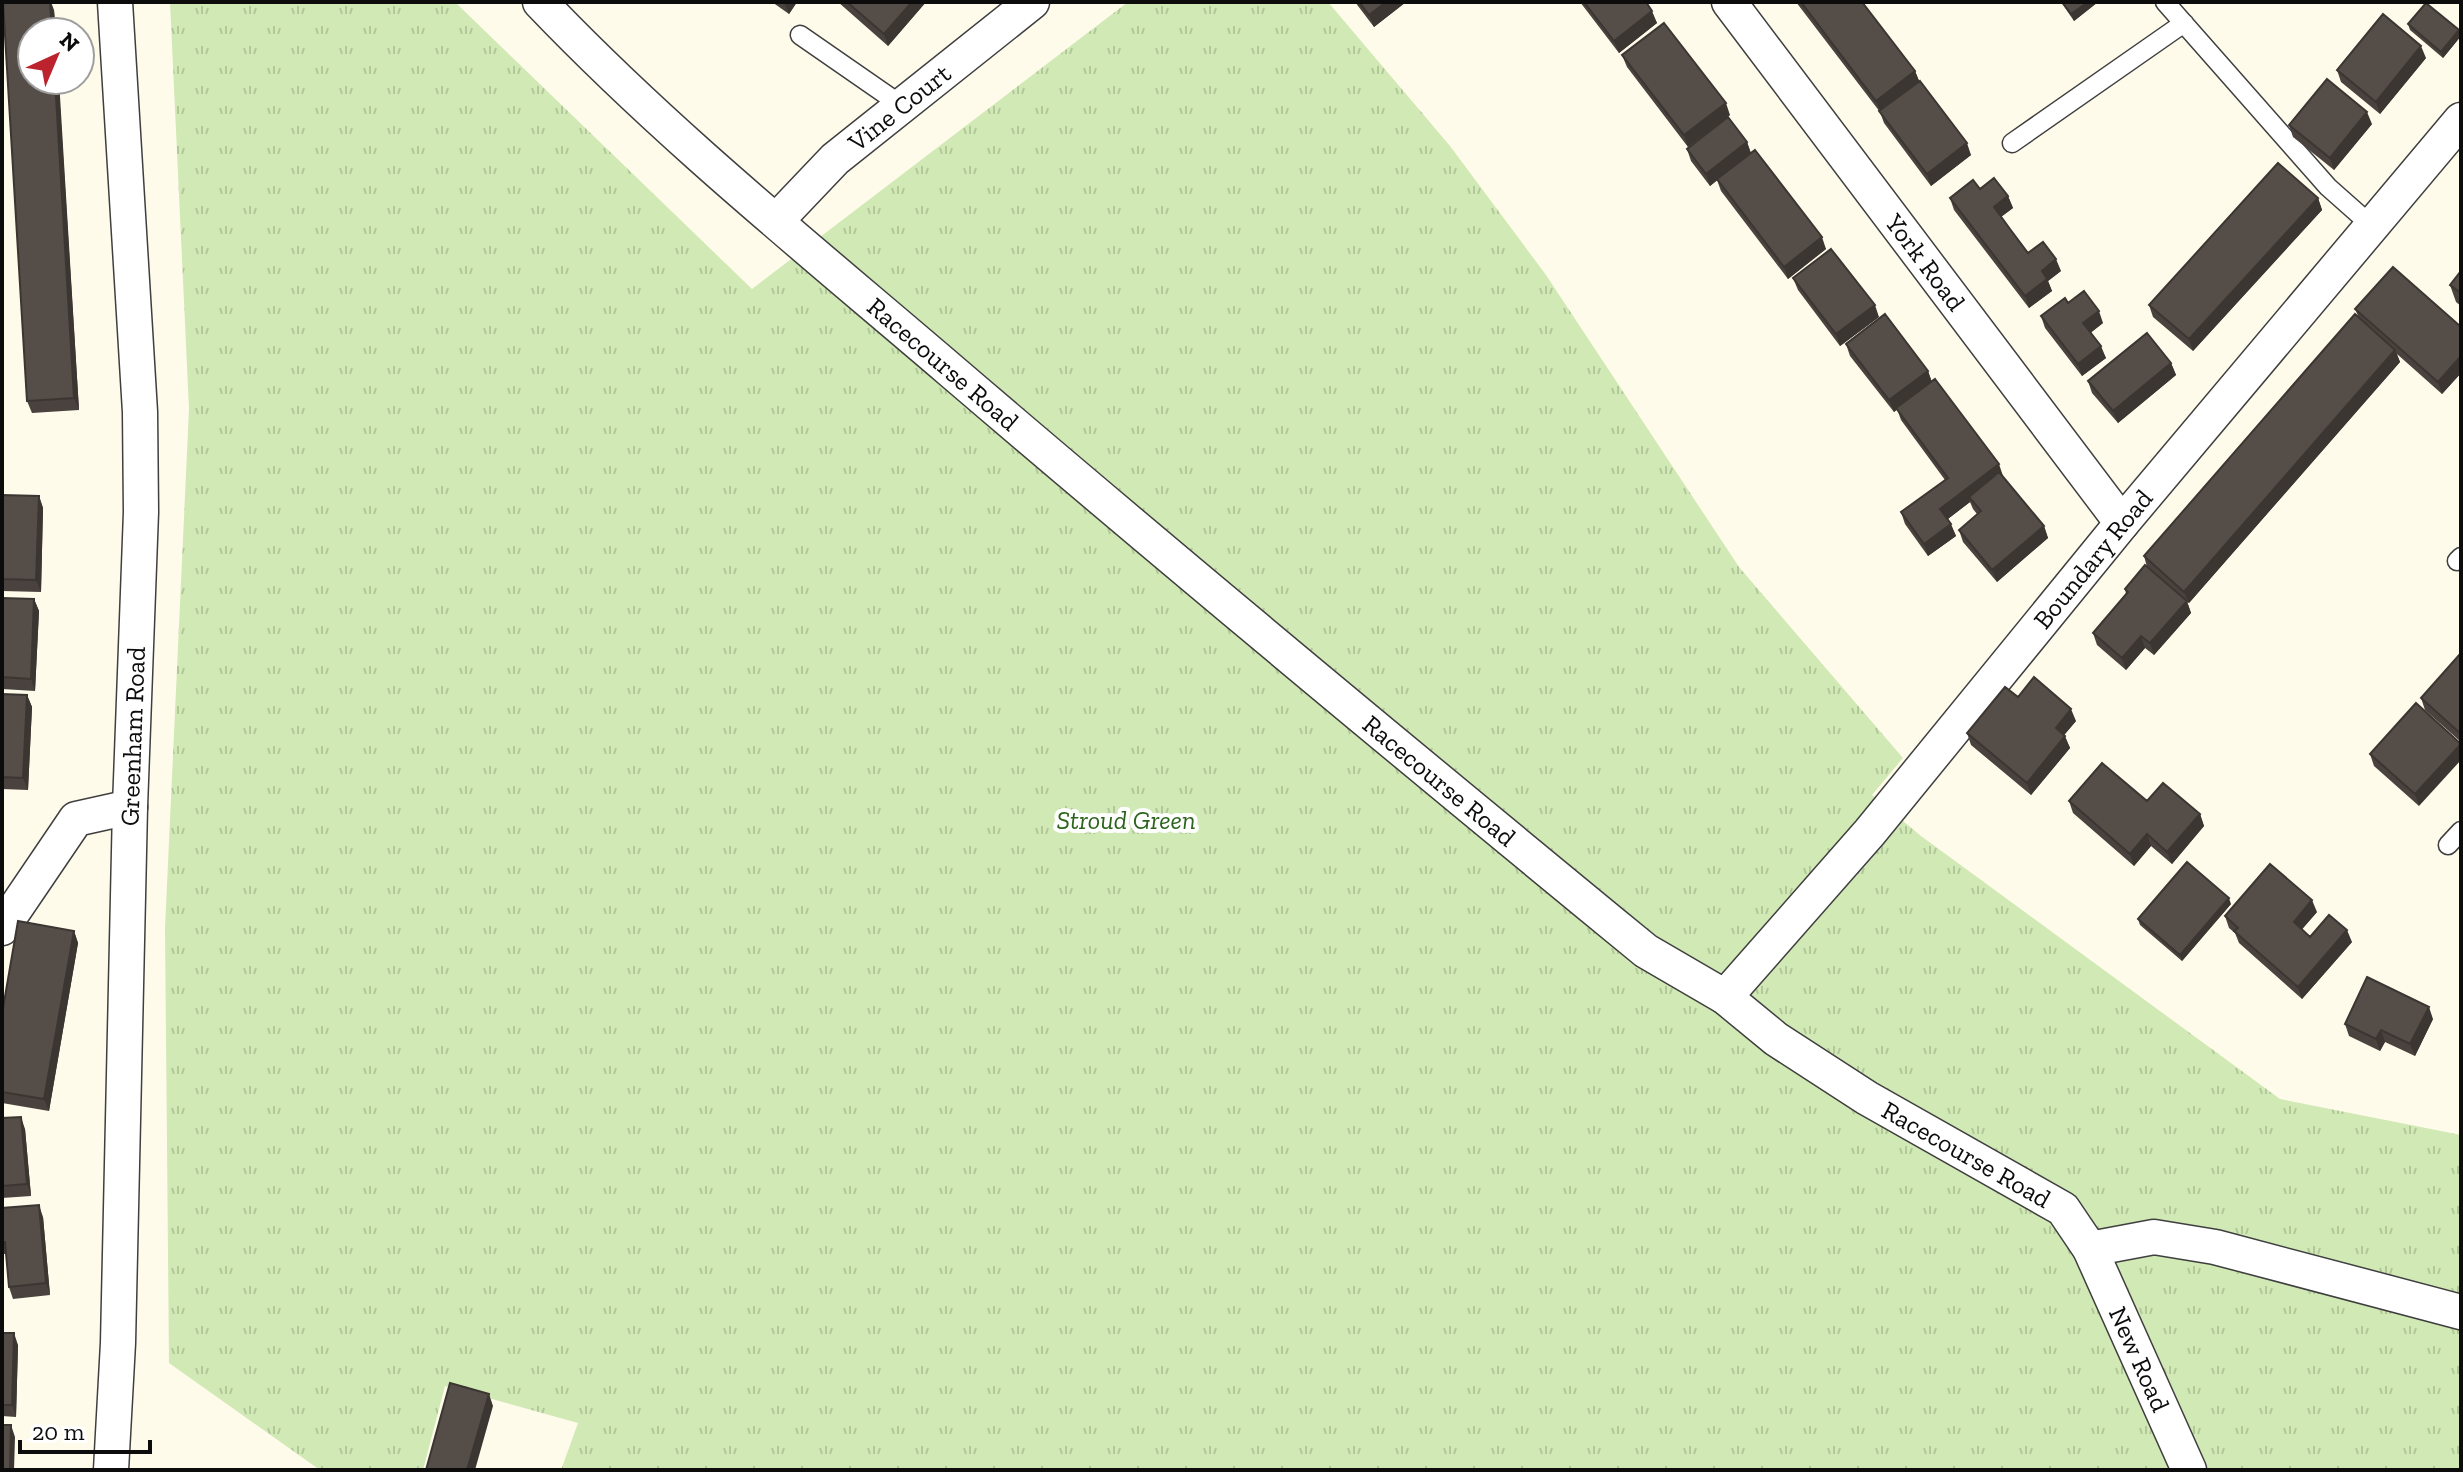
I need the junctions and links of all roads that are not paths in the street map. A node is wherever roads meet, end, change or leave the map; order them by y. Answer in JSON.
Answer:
{"nodes":[{"id":1,"x":115,"y":2,"type":"edge"},
{"id":2,"x":540,"y":2,"type":"edge"},
{"id":3,"x":1729,"y":2,"type":"edge"},
{"id":4,"x":2165,"y":2,"type":"edge"},
{"id":5,"x":1030,"y":3,"type":"edge"},
{"id":6,"x":2184,"y":23,"type":"junction"},
{"id":7,"x":800,"y":35,"type":"dead end"},
{"id":8,"x":901,"y":105,"type":"junction"},
{"id":9,"x":2461,"y":120,"type":"edge"},
{"id":10,"x":2012,"y":143,"type":"dead end"},
{"id":11,"x":776,"y":221,"type":"junction"},
{"id":12,"x":2372,"y":226,"type":"junction"},
{"id":13,"x":2122,"y":523,"type":"junction"},
{"id":14,"x":130,"y":807,"type":"junction"},
{"id":15,"x":2461,"y":831,"type":"edge"},
{"id":16,"x":2448,"y":845,"type":"dead end"},
{"id":17,"x":2,"y":928,"type":"edge"},
{"id":18,"x":1725,"y":997,"type":"junction"},
{"id":19,"x":2090,"y":1249,"type":"junction"},
{"id":20,"x":2461,"y":1312,"type":"edge"},
{"id":21,"x":111,"y":1470,"type":"edge"},
{"id":22,"x":2189,"y":1470,"type":"edge"}],
"edges":[{"from":1,"to":14,"type":"street","name":"Greenham Road"},
{"from":2,"to":11,"type":"street","name":"Racecourse Road"},
{"from":3,"to":13,"type":"street","name":"York Road"},
{"from":4,"to":6,"type":"lane"},
{"from":5,"to":8,"type":"street","name":"Vine Court"},
{"from":6,"to":10,"type":"lane"},
{"from":6,"to":12,"type":"lane"},
{"from":7,"to":8,"type":"lane"},
{"from":8,"to":11,"type":"street","name":"Vine Court"},
{"from":9,"to":12,"type":"street","name":"Boundary Road"},
{"from":11,"to":18,"type":"street","name":"Racecourse Road"},
{"from":12,"to":13,"type":"street","name":"Boundary Road"},
{"from":13,"to":18,"type":"street","name":"Boundary Road"},
{"from":14,"to":17,"type":"street"},
{"from":14,"to":21,"type":"street","name":"Greenham Road"},
{"from":15,"to":16,"type":"lane"},
{"from":18,"to":19,"type":"street","name":"Racecourse Road"},
{"from":19,"to":20,"type":"street"},
{"from":19,"to":22,"type":"street","name":"New Road"}]}
